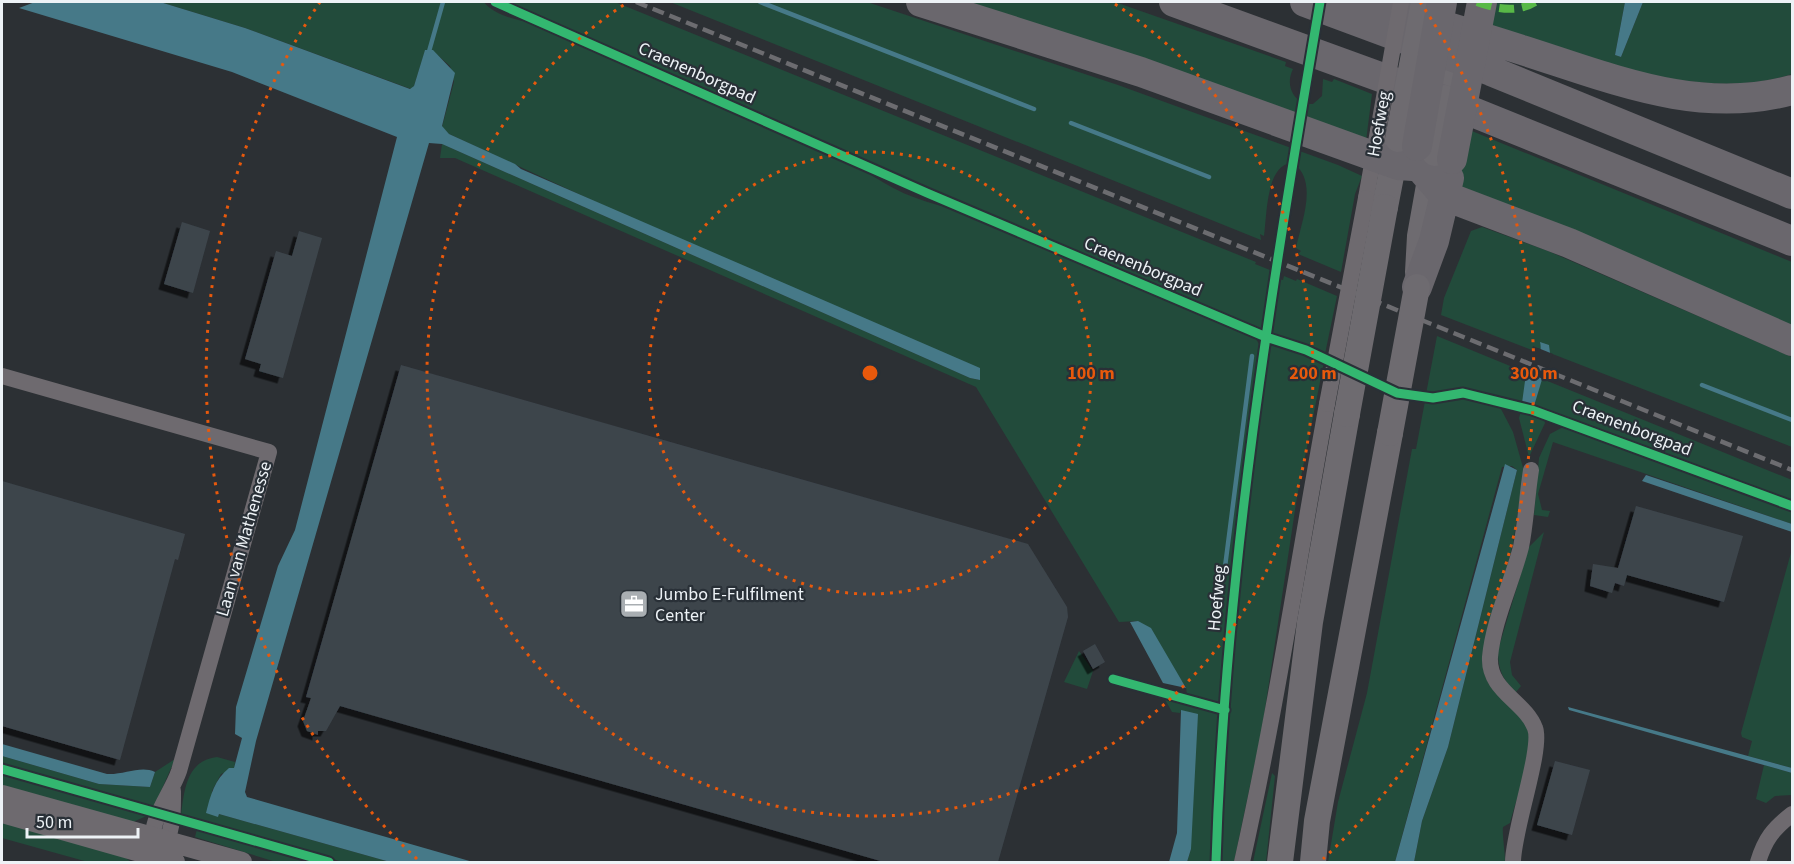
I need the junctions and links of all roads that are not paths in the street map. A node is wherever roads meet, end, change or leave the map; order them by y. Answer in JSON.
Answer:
{"nodes":[{"id":1,"x":921,"y":2,"type":"edge"},
{"id":2,"x":1174,"y":2,"type":"edge"},
{"id":3,"x":1305,"y":2,"type":"edge"},
{"id":4,"x":1365,"y":2,"type":"edge"},
{"id":5,"x":1401,"y":2,"type":"edge"},
{"id":6,"x":1424,"y":2,"type":"edge"},
{"id":7,"x":1442,"y":2,"type":"edge"},
{"id":8,"x":1467,"y":2,"type":"edge"},
{"id":9,"x":1482,"y":2,"type":"edge"},
{"id":10,"x":1401,"y":62,"type":"junction"},
{"id":11,"x":1792,"y":90,"type":"edge"},
{"id":12,"x":1416,"y":159,"type":"junction"},
{"id":13,"x":1792,"y":194,"type":"edge"},
{"id":14,"x":1481,"y":209,"type":"junction"},
{"id":15,"x":1436,"y":227,"type":"junction"},
{"id":16,"x":1792,"y":241,"type":"edge"},
{"id":17,"x":1417,"y":287,"type":"joint"},
{"id":18,"x":1792,"y":341,"type":"edge"},
{"id":19,"x":2,"y":376,"type":"edge"},
{"id":20,"x":1337,"y":409,"type":"junction"},
{"id":21,"x":1531,"y":470,"type":"dead end"},
{"id":22,"x":2,"y":795,"type":"edge"},
{"id":23,"x":2,"y":813,"type":"edge"},
{"id":24,"x":1792,"y":814,"type":"edge"},
{"id":25,"x":161,"y":852,"type":"edge"},
{"id":26,"x":242,"y":862,"type":"edge"},
{"id":27,"x":1242,"y":862,"type":"edge"},
{"id":28,"x":1280,"y":862,"type":"edge"},
{"id":29,"x":1313,"y":862,"type":"edge"},
{"id":30,"x":1513,"y":862,"type":"edge"},
{"id":31,"x":1758,"y":862,"type":"edge"}],
"edges":[{"from":1,"to":12,"type":"highway"},
{"from":2,"to":16,"type":"highway"},
{"from":3,"to":13,"type":"highway"},
{"from":4,"to":11,"type":"highway"},
{"from":5,"to":10,"type":"street","bridge":true},
{"from":6,"to":10,"type":"main road","name":"Hoefweg","bridge":true},
{"from":7,"to":12,"type":"highway","bridge":true},
{"from":8,"to":12,"type":"main road","name":"Hoefweg","bridge":true},
{"from":9,"to":12,"type":"highway","bridge":true},
{"from":10,"to":12,"type":"main road","name":"Hoefweg","bridge":true},
{"from":12,"to":14,"type":"highway"},
{"from":12,"to":15,"type":"highway"},
{"from":12,"to":20,"type":"main road","name":"Hoefweg","bridge":true},
{"from":14,"to":15,"type":"highway"},
{"from":14,"to":18,"type":"highway"},
{"from":15,"to":17,"type":"highway"},
{"from":17,"to":29,"type":"main road","bridge":true},
{"from":19,"to":25,"type":"street","name":"Laan van Mathenesse"},
{"from":20,"to":27,"type":"street","name":"Hoefweg"},
{"from":20,"to":28,"type":"main road","name":"Hoefweg"},
{"from":21,"to":30,"type":"street"},
{"from":22,"to":25,"type":"street"},
{"from":23,"to":25,"type":"street"},
{"from":24,"to":31,"type":"street"},
{"from":25,"to":26,"type":"street"}]}
